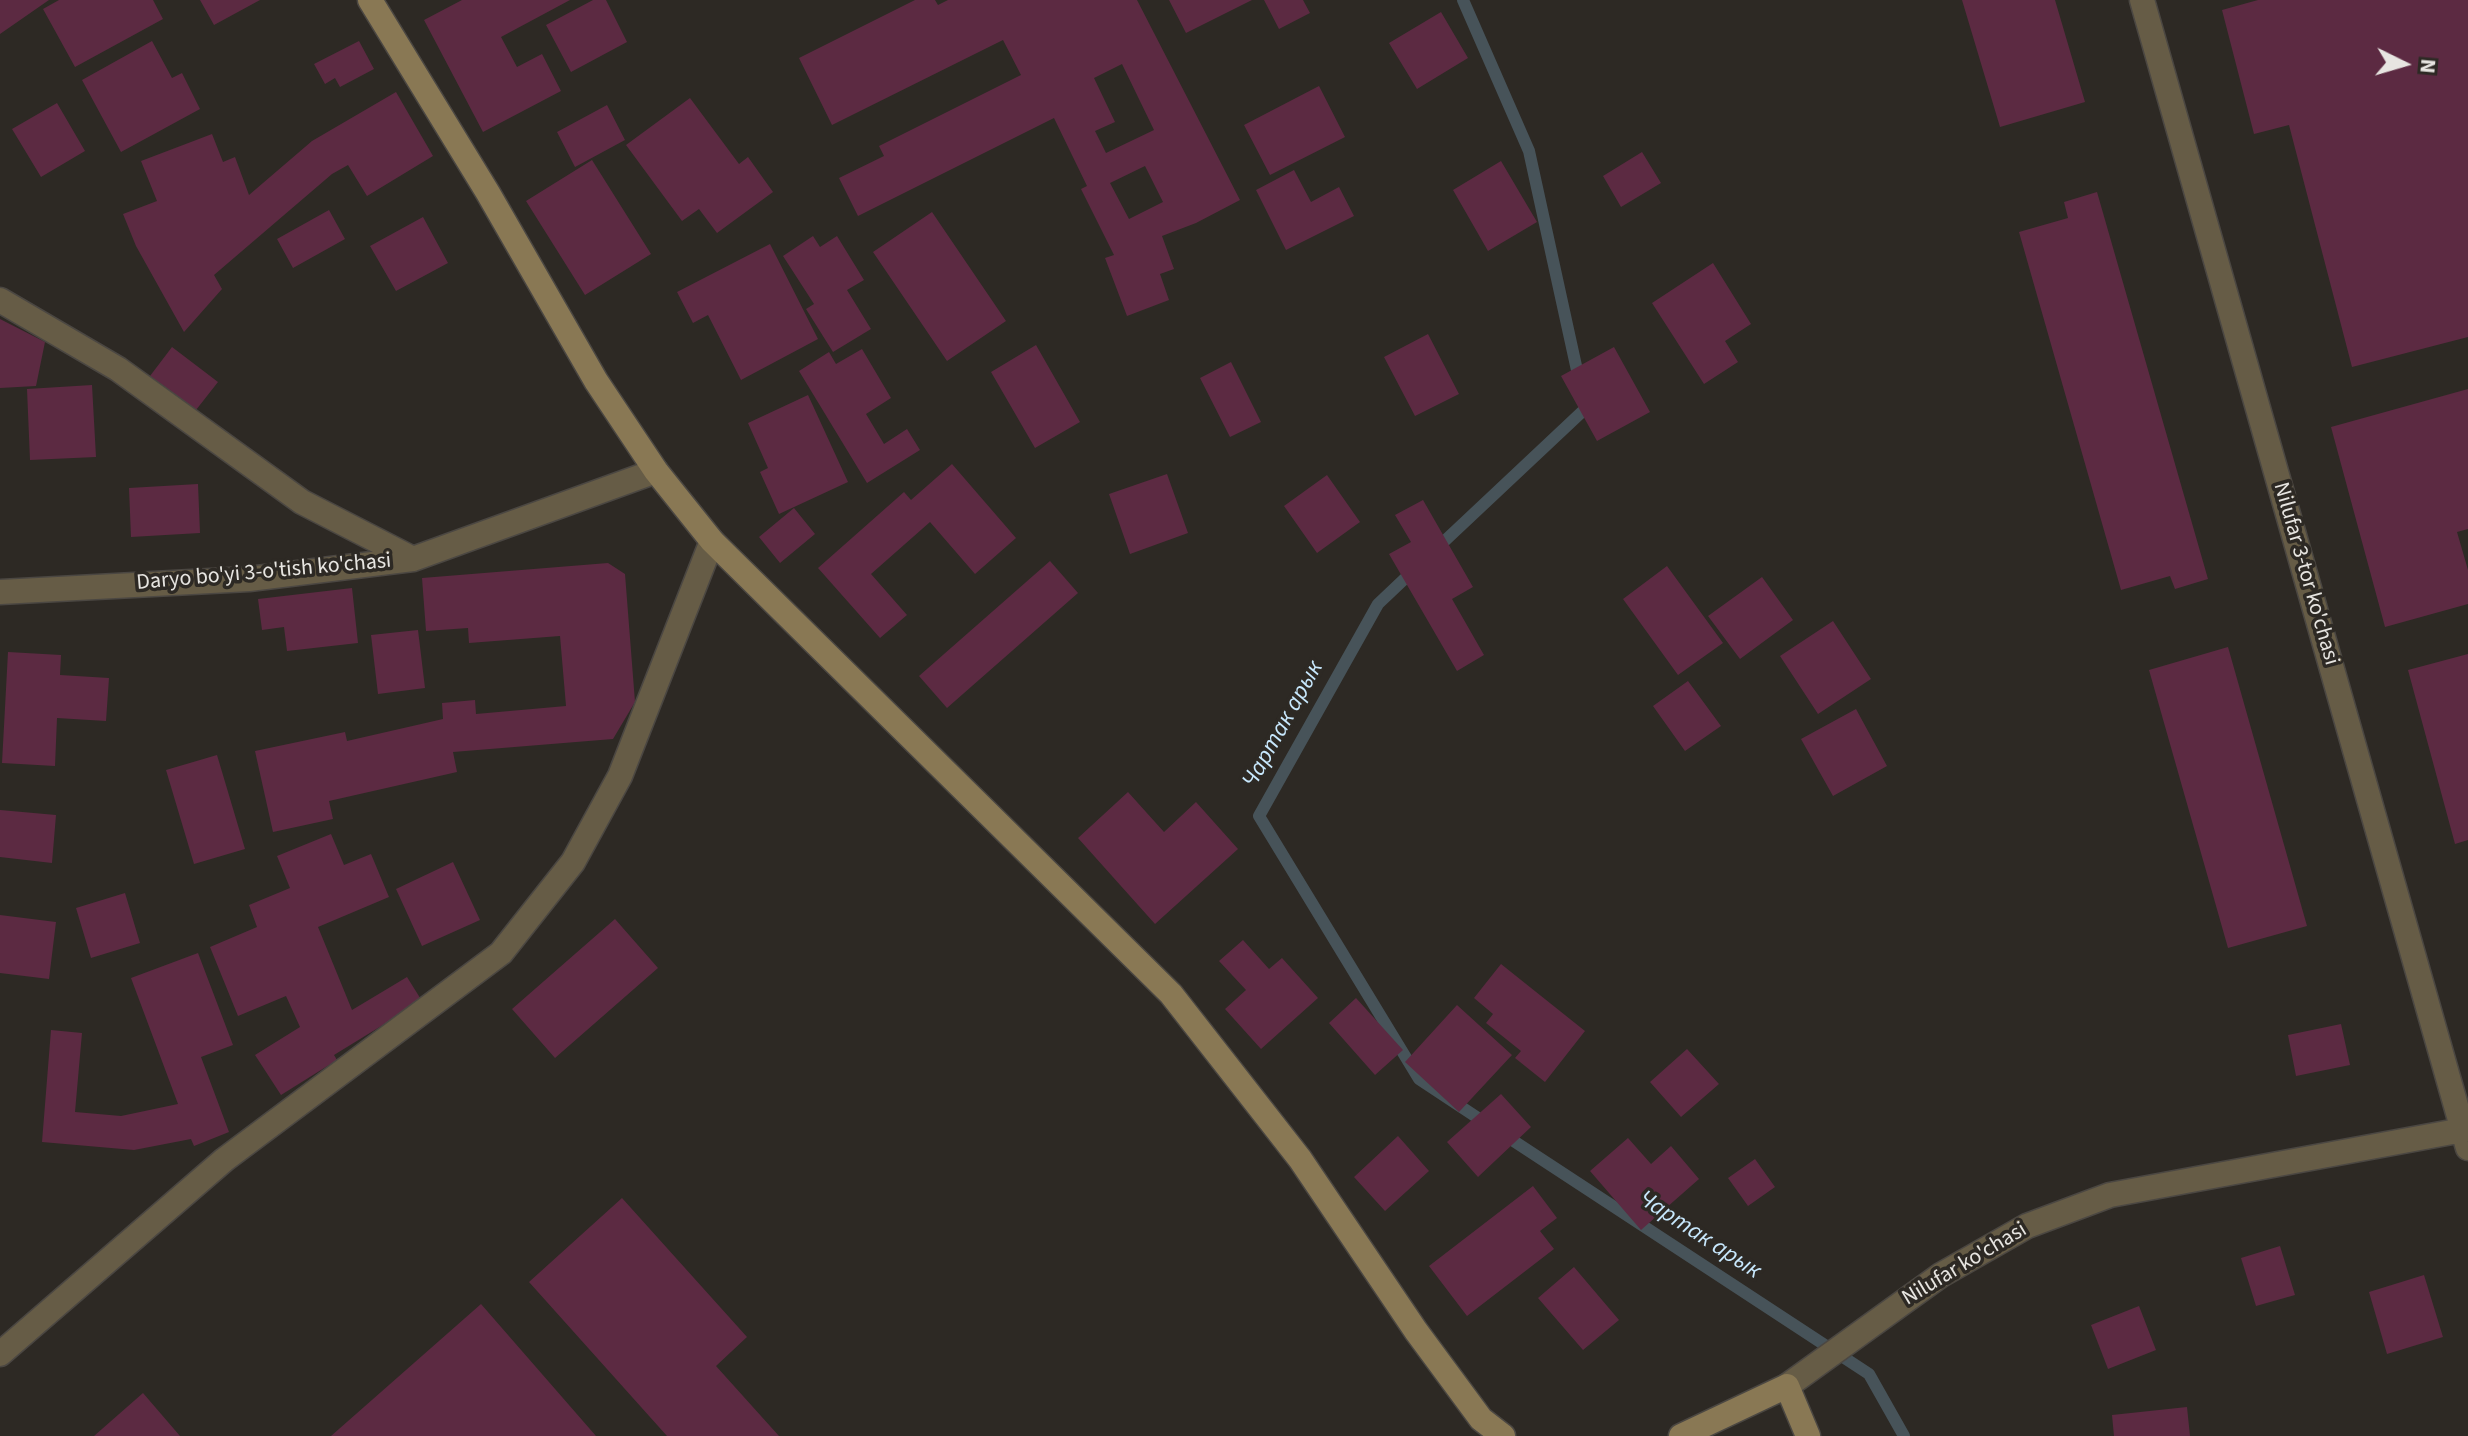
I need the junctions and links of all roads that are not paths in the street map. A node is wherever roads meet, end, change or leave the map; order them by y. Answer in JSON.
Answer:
{"nodes":[{"id":1,"x":370,"y":0,"type":"edge"},
{"id":2,"x":2142,"y":0,"type":"edge"},
{"id":3,"x":0,"y":300,"type":"edge"},
{"id":4,"x":656,"y":471,"type":"junction"},
{"id":5,"x":712,"y":541,"type":"junction"},
{"id":6,"x":413,"y":559,"type":"junction"},
{"id":7,"x":0,"y":592,"type":"edge"},
{"id":8,"x":2466,"y":1135,"type":"edge"},
{"id":9,"x":0,"y":1354,"type":"edge"},
{"id":10,"x":1787,"y":1386,"type":"junction"},
{"id":11,"x":1503,"y":1436,"type":"edge"},
{"id":12,"x":1681,"y":1436,"type":"edge"},
{"id":13,"x":1808,"y":1436,"type":"edge"}],
"edges":[{"from":1,"to":4,"type":"street"},
{"from":2,"to":8,"type":"street","name":"Nilufar 3-tor ko'chasi"},
{"from":3,"to":6,"type":"street"},
{"from":4,"to":5,"type":"street"},
{"from":4,"to":6,"type":"street","name":"Daryo bo'yi 3-o'tish ko'chasi"},
{"from":5,"to":9,"type":"street"},
{"from":5,"to":11,"type":"street"},
{"from":6,"to":7,"type":"street","name":"Daryo bo'yi 3-o'tish ko'chasi"},
{"from":8,"to":10,"type":"street","name":"Nilufar ko'chasi"},
{"from":10,"to":12,"type":"street","name":"Nilufar ko'chasi"},
{"from":10,"to":13,"type":"street"}]}
